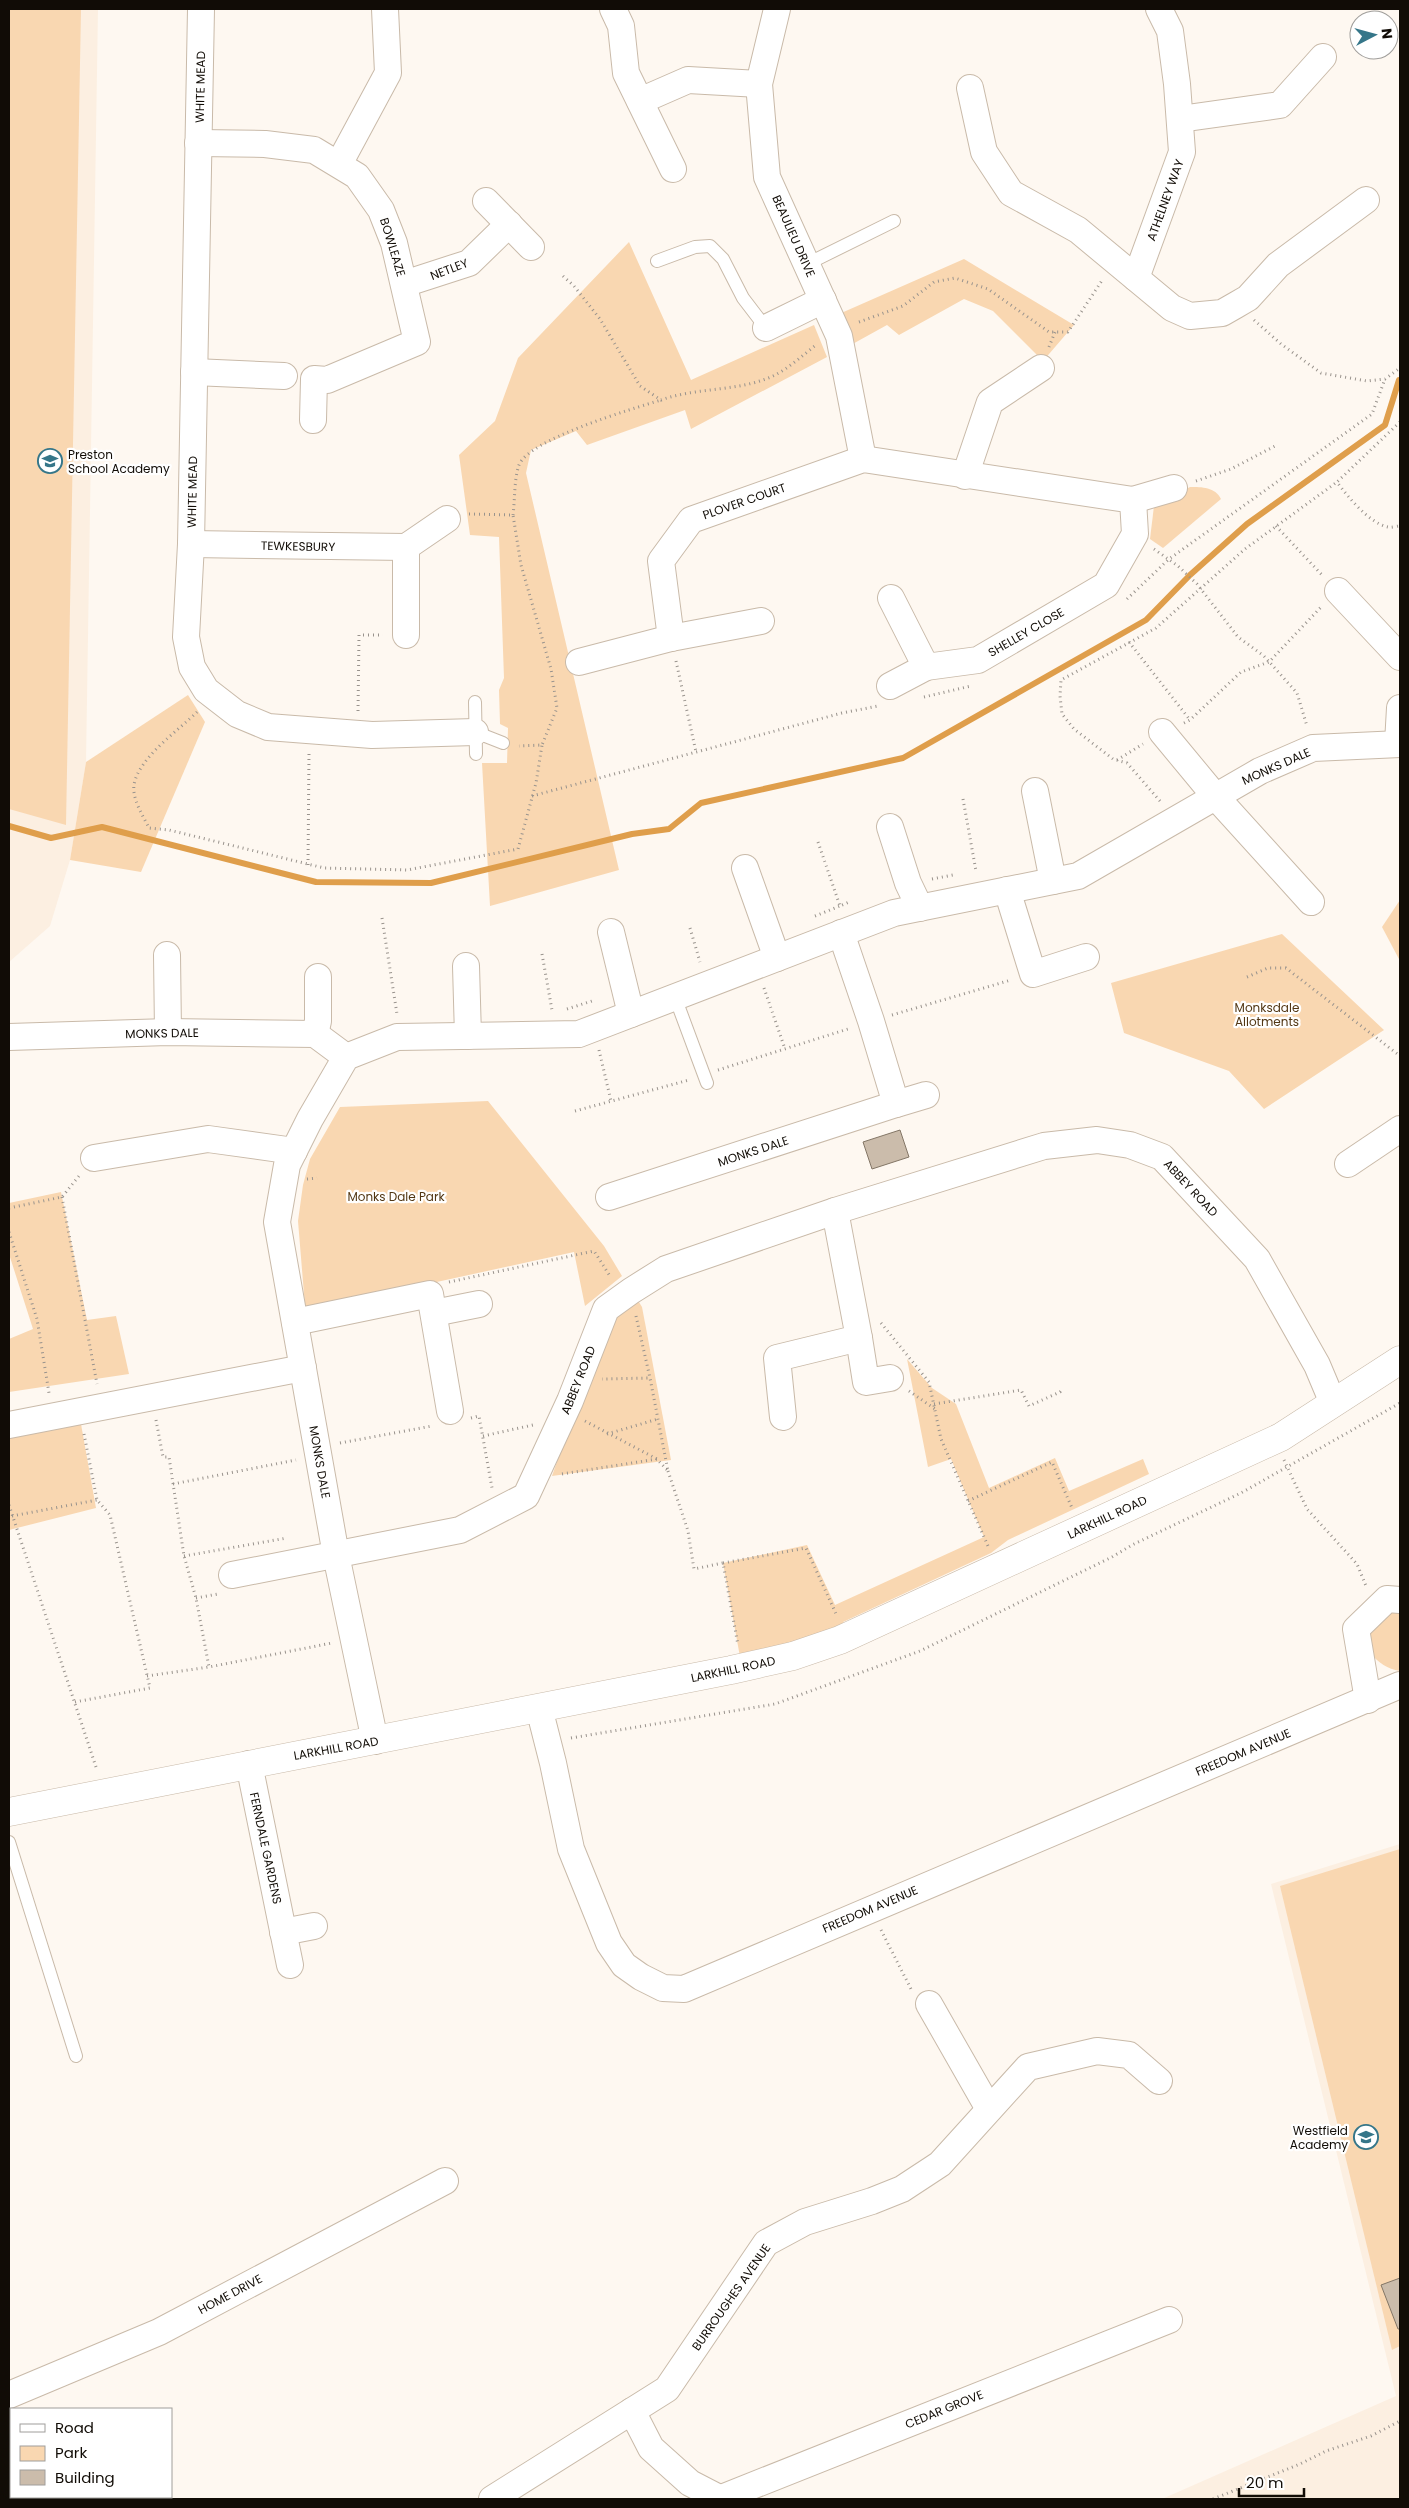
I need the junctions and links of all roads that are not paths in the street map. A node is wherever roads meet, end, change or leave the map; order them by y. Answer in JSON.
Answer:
{"nodes":[{"id":1,"x":201,"y":9,"type":"edge"},
{"id":2,"x":385,"y":9,"type":"edge"},
{"id":3,"x":614,"y":9,"type":"edge"},
{"id":4,"x":777,"y":9,"type":"edge"},
{"id":5,"x":1159,"y":9,"type":"edge"},
{"id":6,"x":1323,"y":57,"type":"dead end"},
{"id":7,"x":759,"y":84,"type":"junction"},
{"id":8,"x":970,"y":88,"type":"dead end"},
{"id":9,"x":640,"y":101,"type":"junction"},
{"id":10,"x":1180,"y":119,"type":"junction"},
{"id":11,"x":198,"y":143,"type":"junction"},
{"id":12,"x":339,"y":164,"type":"junction"},
{"id":13,"x":673,"y":169,"type":"dead end"},
{"id":14,"x":1366,"y":200,"type":"dead end"},
{"id":15,"x":486,"y":201,"type":"dead end"},
{"id":16,"x":894,"y":221,"type":"dead end"},
{"id":17,"x":509,"y":224,"type":"junction"},
{"id":18,"x":531,"y":247,"type":"dead end"},
{"id":19,"x":657,"y":261,"type":"dead end"},
{"id":20,"x":807,"y":264,"type":"junction"},
{"id":21,"x":1136,"y":278,"type":"junction"},
{"id":22,"x":404,"y":284,"type":"junction"},
{"id":23,"x":823,"y":300,"type":"junction"},
{"id":24,"x":766,"y":328,"type":"joint"},
{"id":25,"x":1041,"y":368,"type":"dead end"},
{"id":26,"x":194,"y":372,"type":"junction"},
{"id":27,"x":300,"y":378,"type":"junction"},
{"id":28,"x":313,"y":420,"type":"dead end"},
{"id":29,"x":864,"y":459,"type":"junction"},
{"id":30,"x":965,"y":476,"type":"junction"},
{"id":31,"x":1174,"y":488,"type":"road end"},
{"id":32,"x":1133,"y":500,"type":"junction"},
{"id":33,"x":447,"y":519,"type":"road end"},
{"id":34,"x":191,"y":544,"type":"junction"},
{"id":35,"x":406,"y":547,"type":"junction"},
{"id":36,"x":1338,"y":591,"type":"road end"},
{"id":37,"x":892,"y":598,"type":"dead end"},
{"id":38,"x":762,"y":621,"type":"dead end"},
{"id":39,"x":406,"y":635,"type":"road end"},
{"id":40,"x":671,"y":638,"type":"junction"},
{"id":41,"x":1400,"y":657,"type":"edge"},
{"id":42,"x":579,"y":662,"type":"dead end"},
{"id":43,"x":926,"y":667,"type":"junction"},
{"id":44,"x":890,"y":686,"type":"dead end"},
{"id":45,"x":475,"y":702,"type":"dead end"},
{"id":46,"x":1400,"y":708,"type":"edge"},
{"id":47,"x":1162,"y":732,"type":"road end"},
{"id":48,"x":475,"y":743,"type":"junction"},
{"id":49,"x":503,"y":744,"type":"road end"},
{"id":50,"x":1399,"y":744,"type":"edge"},
{"id":51,"x":1035,"y":791,"type":"dead end"},
{"id":52,"x":1215,"y":796,"type":"junction"},
{"id":53,"x":890,"y":827,"type":"dead end"},
{"id":54,"x":745,"y":868,"type":"dead end"},
{"id":55,"x":1053,"y":881,"type":"junction"},
{"id":56,"x":1007,"y":890,"type":"junction"},
{"id":57,"x":1312,"y":902,"type":"dead end"},
{"id":58,"x":920,"y":908,"type":"junction"},
{"id":59,"x":611,"y":932,"type":"dead end"},
{"id":60,"x":841,"y":933,"type":"junction"},
{"id":61,"x":167,"y":956,"type":"dead end"},
{"id":62,"x":1086,"y":957,"type":"dead end"},
{"id":63,"x":766,"y":962,"type":"junction"},
{"id":64,"x":466,"y":966,"type":"dead end"},
{"id":65,"x":318,"y":977,"type":"dead end"},
{"id":66,"x":675,"y":997,"type":"junction"},
{"id":67,"x":628,"y":1003,"type":"junction"},
{"id":68,"x":168,"y":1032,"type":"junction"},
{"id":69,"x":315,"y":1034,"type":"junction"},
{"id":70,"x":468,"y":1036,"type":"junction"},
{"id":71,"x":9,"y":1037,"type":"edge"},
{"id":72,"x":346,"y":1057,"type":"junction"},
{"id":73,"x":705,"y":1079,"type":"road end"},
{"id":74,"x":926,"y":1095,"type":"dead end"},
{"id":75,"x":896,"y":1104,"type":"junction"},
{"id":76,"x":1400,"y":1129,"type":"edge"},
{"id":77,"x":294,"y":1151,"type":"junction"},
{"id":78,"x":94,"y":1158,"type":"dead end"},
{"id":79,"x":1348,"y":1164,"type":"dead end"},
{"id":80,"x":609,"y":1197,"type":"dead end"},
{"id":81,"x":836,"y":1211,"type":"junction"},
{"id":82,"x":432,"y":1304,"type":"junction"},
{"id":83,"x":479,"y":1304,"type":"dead end"},
{"id":84,"x":295,"y":1322,"type":"junction"},
{"id":85,"x":859,"y":1338,"type":"junction"},
{"id":86,"x":1400,"y":1360,"type":"edge"},
{"id":87,"x":303,"y":1368,"type":"junction"},
{"id":88,"x":878,"y":1380,"type":"road end"},
{"id":89,"x":1333,"y":1403,"type":"junction"},
{"id":90,"x":451,"y":1416,"type":"road end"},
{"id":91,"x":783,"y":1417,"type":"dead end"},
{"id":92,"x":9,"y":1425,"type":"edge"},
{"id":93,"x":336,"y":1555,"type":"junction"},
{"id":94,"x":232,"y":1575,"type":"dead end"},
{"id":95,"x":1400,"y":1600,"type":"edge"},
{"id":96,"x":1400,"y":1685,"type":"edge"},
{"id":97,"x":1368,"y":1700,"type":"junction"},
{"id":98,"x":539,"y":1708,"type":"junction"},
{"id":99,"x":375,"y":1741,"type":"junction"},
{"id":100,"x":249,"y":1764,"type":"junction"},
{"id":101,"x":9,"y":1812,"type":"edge"},
{"id":102,"x":9,"y":1842,"type":"edge"},
{"id":103,"x":314,"y":1926,"type":"dead end"},
{"id":104,"x":283,"y":1932,"type":"junction"},
{"id":105,"x":290,"y":1965,"type":"dead end"},
{"id":106,"x":929,"y":2004,"type":"road end"},
{"id":107,"x":76,"y":2056,"type":"dead end"},
{"id":108,"x":1159,"y":2081,"type":"dead end"},
{"id":109,"x":989,"y":2109,"type":"junction"},
{"id":110,"x":445,"y":2181,"type":"dead end"},
{"id":111,"x":1169,"y":2320,"type":"dead end"},
{"id":112,"x":9,"y":2395,"type":"edge"},
{"id":113,"x":632,"y":2411,"type":"junction"},
{"id":114,"x":492,"y":2499,"type":"edge"},
{"id":115,"x":719,"y":2499,"type":"edge"}],
"edges":[{"from":1,"to":11,"type":"street","name":"WHITE MEAD"},
{"from":2,"to":12,"type":"street"},
{"from":3,"to":9,"type":"street"},
{"from":4,"to":7,"type":"street","name":"BEAULIEU DRIVE"},
{"from":5,"to":10,"type":"street","name":"ATHELNEY WAY"},
{"from":6,"to":10,"type":"street"},
{"from":7,"to":9,"type":"street"},
{"from":7,"to":20,"type":"street","name":"BEAULIEU DRIVE"},
{"from":8,"to":21,"type":"street"},
{"from":9,"to":13,"type":"street"},
{"from":10,"to":21,"type":"street","name":"ATHELNEY WAY"},
{"from":11,"to":12,"type":"street","name":"BOWLEAZE"},
{"from":11,"to":26,"type":"street","name":"WHITE MEAD"},
{"from":12,"to":22,"type":"street","name":"BOWLEAZE"},
{"from":14,"to":21,"type":"street"},
{"from":15,"to":17,"type":"street"},
{"from":16,"to":20,"type":"lane"},
{"from":17,"to":18,"type":"street"},
{"from":17,"to":22,"type":"street","name":"NETLEY"},
{"from":19,"to":24,"type":"lane"},
{"from":20,"to":23,"type":"street","name":"BEAULIEU DRIVE"},
{"from":22,"to":27,"type":"street","name":"BOWLEAZE"},
{"from":23,"to":24,"type":"street"},
{"from":23,"to":29,"type":"street","name":"BEAULIEU DRIVE"},
{"from":25,"to":30,"type":"street"},
{"from":26,"to":27,"type":"street"},
{"from":26,"to":34,"type":"street","name":"WHITE MEAD"},
{"from":27,"to":28,"type":"street"},
{"from":29,"to":30,"type":"street"},
{"from":29,"to":40,"type":"street","name":"PLOVER COURT"},
{"from":30,"to":32,"type":"street"},
{"from":31,"to":32,"type":"street"},
{"from":32,"to":43,"type":"street","name":"SHELLEY CLOSE"},
{"from":33,"to":35,"type":"street"},
{"from":34,"to":35,"type":"street","name":"TEWKESBURY"},
{"from":34,"to":48,"type":"street","name":"WHITE MEAD"},
{"from":35,"to":39,"type":"street"},
{"from":36,"to":41,"type":"street"},
{"from":37,"to":43,"type":"street"},
{"from":38,"to":40,"type":"street"},
{"from":40,"to":42,"type":"street"},
{"from":43,"to":44,"type":"street"},
{"from":45,"to":48,"type":"lane"},
{"from":46,"to":50,"type":"street"},
{"from":47,"to":52,"type":"street"},
{"from":48,"to":49,"type":"lane"},
{"from":50,"to":52,"type":"street","name":"MONKS DALE"},
{"from":51,"to":55,"type":"street"},
{"from":52,"to":55,"type":"street","name":"MONKS DALE"},
{"from":52,"to":57,"type":"street"},
{"from":53,"to":58,"type":"street"},
{"from":54,"to":63,"type":"street"},
{"from":55,"to":56,"type":"street","name":"MONKS DALE"},
{"from":56,"to":58,"type":"street","name":"MONKS DALE"},
{"from":56,"to":62,"type":"street"},
{"from":58,"to":60,"type":"street","name":"MONKS DALE"},
{"from":59,"to":67,"type":"street"},
{"from":60,"to":63,"type":"street","name":"MONKS DALE"},
{"from":60,"to":75,"type":"street"},
{"from":61,"to":68,"type":"street"},
{"from":63,"to":66,"type":"street","name":"MONKS DALE"},
{"from":64,"to":70,"type":"street"},
{"from":65,"to":69,"type":"street"},
{"from":66,"to":67,"type":"street","name":"MONKS DALE"},
{"from":66,"to":73,"type":"lane"},
{"from":67,"to":70,"type":"street","name":"MONKS DALE"},
{"from":68,"to":69,"type":"street","name":"MONKS DALE"},
{"from":68,"to":71,"type":"street","name":"MONKS DALE"},
{"from":69,"to":72,"type":"street"},
{"from":70,"to":72,"type":"street","name":"MONKS DALE"},
{"from":72,"to":77,"type":"street","name":"MONKS DALE"},
{"from":74,"to":75,"type":"street","name":"MONKS DALE"},
{"from":75,"to":80,"type":"street","name":"MONKS DALE"},
{"from":76,"to":79,"type":"street"},
{"from":77,"to":78,"type":"street"},
{"from":77,"to":84,"type":"street","name":"MONKS DALE"},
{"from":81,"to":85,"type":"street"},
{"from":81,"to":89,"type":"street","name":"ABBEY ROAD"},
{"from":81,"to":93,"type":"street","name":"ABBEY ROAD"},
{"from":82,"to":83,"type":"street"},
{"from":82,"to":84,"type":"street"},
{"from":82,"to":90,"type":"street"},
{"from":84,"to":87,"type":"street","name":"MONKS DALE"},
{"from":85,"to":88,"type":"street"},
{"from":85,"to":91,"type":"street"},
{"from":86,"to":89,"type":"street","name":"LARKHILL ROAD"},
{"from":87,"to":92,"type":"street"},
{"from":87,"to":93,"type":"street","name":"MONKS DALE"},
{"from":89,"to":98,"type":"street","name":"LARKHILL ROAD"},
{"from":93,"to":94,"type":"street"},
{"from":93,"to":99,"type":"street","name":"MONKS DALE"},
{"from":95,"to":97,"type":"street"},
{"from":96,"to":97,"type":"street","name":"FREEDOM AVENUE"},
{"from":97,"to":98,"type":"street","name":"FREEDOM AVENUE"},
{"from":98,"to":99,"type":"street","name":"LARKHILL ROAD"},
{"from":99,"to":100,"type":"street","name":"LARKHILL ROAD"},
{"from":100,"to":101,"type":"street","name":"LARKHILL ROAD"},
{"from":100,"to":104,"type":"street","name":"FERNDALE GARDENS"},
{"from":102,"to":107,"type":"lane"},
{"from":103,"to":104,"type":"street"},
{"from":104,"to":105,"type":"street","name":"FERNDALE GARDENS"},
{"from":106,"to":109,"type":"street"},
{"from":108,"to":109,"type":"street","name":"BURROUGHES AVENUE"},
{"from":109,"to":113,"type":"street","name":"BURROUGHES AVENUE"},
{"from":110,"to":112,"type":"street","name":"HOME DRIVE"},
{"from":111,"to":115,"type":"street","name":"CEDAR GROVE"},
{"from":113,"to":114,"type":"street","name":"BURROUGHES AVENUE"},
{"from":113,"to":115,"type":"street"}]}
